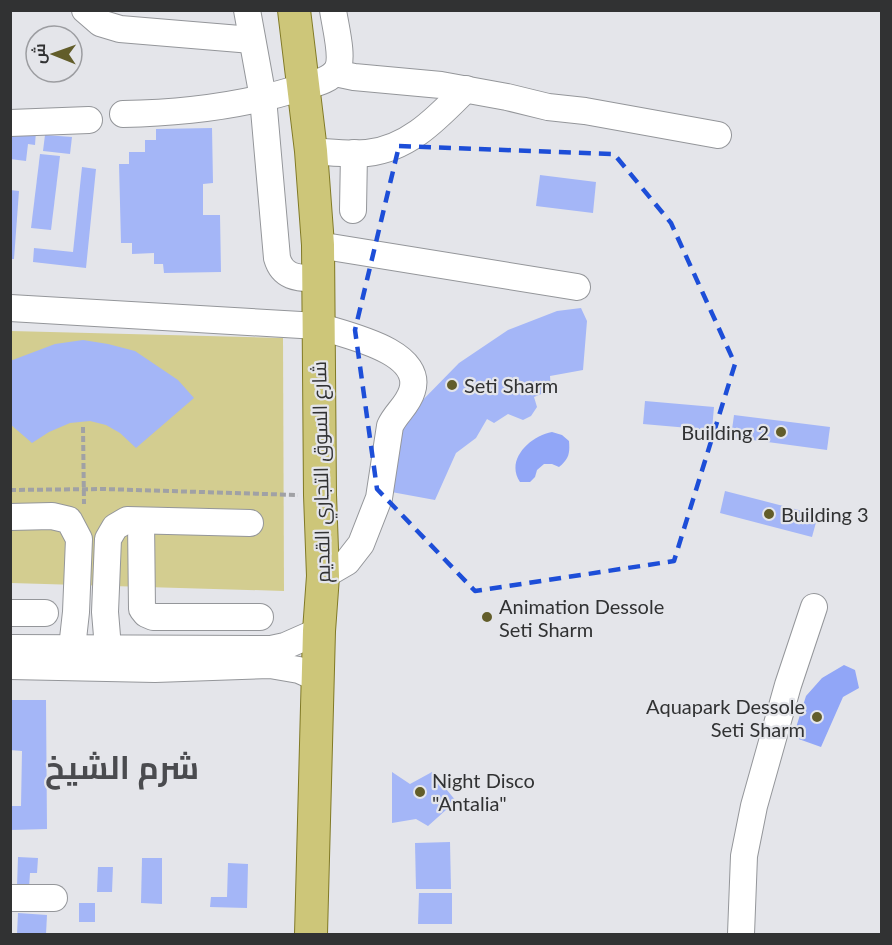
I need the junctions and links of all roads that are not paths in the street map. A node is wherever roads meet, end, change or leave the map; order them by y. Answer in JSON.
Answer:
{"nodes":[{"id":1,"x":85,"y":10,"type":"edge"},
{"id":2,"x":247,"y":10,"type":"edge"},
{"id":3,"x":294,"y":10,"type":"edge"},
{"id":4,"x":333,"y":10,"type":"edge"},
{"id":5,"x":252,"y":40,"type":"junction"},
{"id":6,"x":334,"y":73,"type":"junction"},
{"id":7,"x":304,"y":87,"type":"junction"},
{"id":8,"x":466,"y":89,"type":"junction"},
{"id":9,"x":263,"y":98,"type":"junction"},
{"id":10,"x":123,"y":114,"type":"dead end"},
{"id":11,"x":89,"y":120,"type":"dead end"},
{"id":12,"x":10,"y":123,"type":"edge"},
{"id":13,"x":718,"y":135,"type":"dead end"},
{"id":14,"x":311,"y":151,"type":"junction"},
{"id":15,"x":354,"y":153,"type":"junction"},
{"id":16,"x":353,"y":210,"type":"dead end"},
{"id":17,"x":318,"y":245,"type":"junction"},
{"id":18,"x":318,"y":279,"type":"junction"},
{"id":19,"x":577,"y":287,"type":"dead end"},
{"id":20,"x":10,"y":308,"type":"edge"},
{"id":21,"x":318,"y":326,"type":"junction"},
{"id":22,"x":10,"y":517,"type":"edge"},
{"id":23,"x":141,"y":521,"type":"junction"},
{"id":24,"x":250,"y":523,"type":"dead end"},
{"id":25,"x":79,"y":539,"type":"junction"},
{"id":26,"x":108,"y":539,"type":"junction"},
{"id":27,"x":323,"y":576,"type":"junction"},
{"id":28,"x":814,"y":607,"type":"dead end"},
{"id":29,"x":76,"y":612,"type":"junction"},
{"id":30,"x":105,"y":612,"type":"junction"},
{"id":31,"x":10,"y":613,"type":"edge"},
{"id":32,"x":45,"y":613,"type":"dead end"},
{"id":33,"x":260,"y":617,"type":"dead end"},
{"id":34,"x":319,"y":631,"type":"junction"},
{"id":35,"x":10,"y":648,"type":"edge"},
{"id":36,"x":72,"y":648,"type":"junction"},
{"id":37,"x":108,"y":648,"type":"junction"},
{"id":38,"x":10,"y":666,"type":"edge"},
{"id":39,"x":318,"y":679,"type":"junction"},
{"id":40,"x":10,"y":898,"type":"edge"},
{"id":41,"x":54,"y":898,"type":"dead end"},
{"id":42,"x":311,"y":934,"type":"edge"},
{"id":43,"x":741,"y":934,"type":"edge"}],
"edges":[{"from":1,"to":5,"type":"street"},
{"from":2,"to":5,"type":"street"},
{"from":3,"to":7,"type":"main road","name":"شارع السوق التجاري القديم"},
{"from":4,"to":6,"type":"street"},
{"from":5,"to":9,"type":"street"},
{"from":6,"to":7,"type":"street"},
{"from":6,"to":8,"type":"street"},
{"from":7,"to":9,"type":"street"},
{"from":7,"to":14,"type":"main road","name":"شارع السوق التجاري القديم"},
{"from":8,"to":13,"type":"street"},
{"from":8,"to":15,"type":"street"},
{"from":9,"to":10,"type":"street"},
{"from":9,"to":18,"type":"street"},
{"from":11,"to":12,"type":"street"},
{"from":14,"to":15,"type":"street"},
{"from":14,"to":17,"type":"main road","name":"شارع السوق التجاري القديم"},
{"from":15,"to":16,"type":"street"},
{"from":17,"to":18,"type":"main road","name":"شارع السوق التجاري القديم"},
{"from":17,"to":19,"type":"street"},
{"from":18,"to":21,"type":"main road","name":"شارع السوق التجاري القديم"},
{"from":20,"to":21,"type":"street"},
{"from":21,"to":27,"type":"main road","name":"شارع السوق التجاري القديم"},
{"from":21,"to":27,"type":"street"},
{"from":22,"to":25,"type":"street"},
{"from":23,"to":24,"type":"street"},
{"from":23,"to":26,"type":"street"},
{"from":23,"to":33,"type":"street"},
{"from":25,"to":26,"type":"street"},
{"from":25,"to":29,"type":"street"},
{"from":26,"to":30,"type":"street"},
{"from":27,"to":34,"type":"main road","name":"شارع السوق التجاري القديم"},
{"from":28,"to":43,"type":"street"},
{"from":29,"to":30,"type":"street"},
{"from":29,"to":36,"type":"street"},
{"from":30,"to":37,"type":"street"},
{"from":31,"to":32,"type":"street"},
{"from":34,"to":37,"type":"street"},
{"from":34,"to":39,"type":"main road","name":"شارع السوق التجاري القديم"},
{"from":35,"to":36,"type":"street"},
{"from":36,"to":37,"type":"street"},
{"from":38,"to":39,"type":"street"},
{"from":39,"to":42,"type":"main road","name":"شارع السوق التجاري القديم"},
{"from":40,"to":41,"type":"street"}]}
